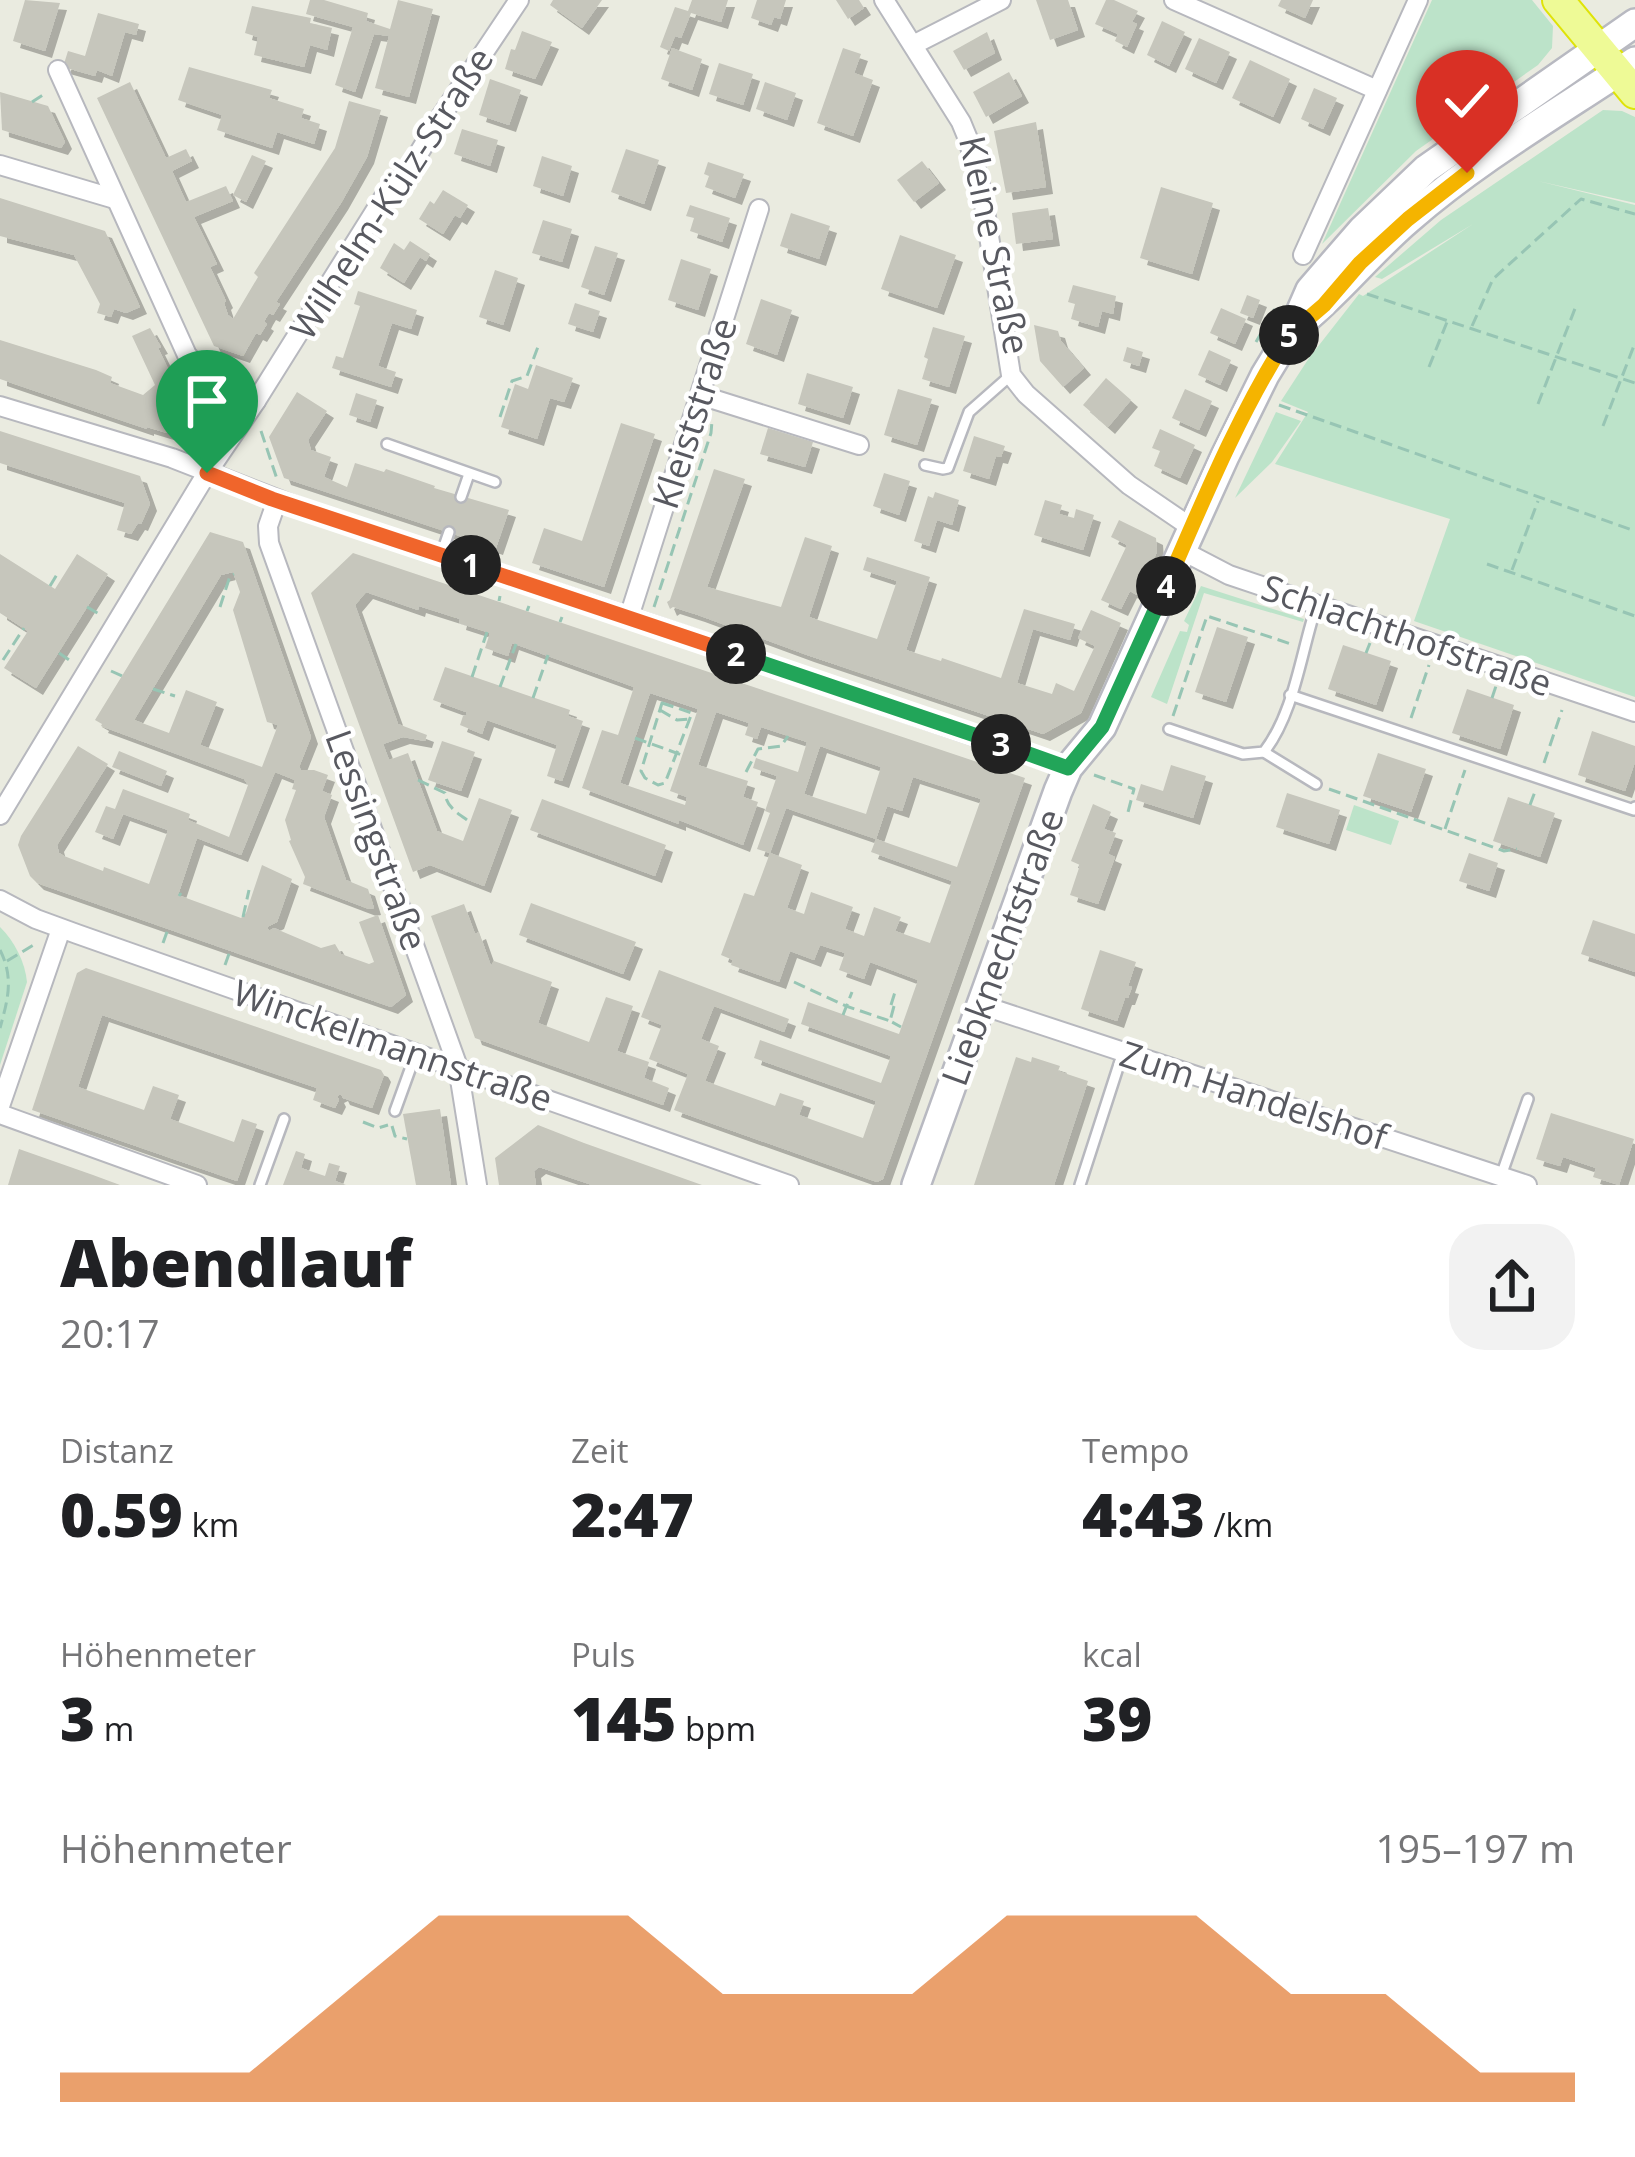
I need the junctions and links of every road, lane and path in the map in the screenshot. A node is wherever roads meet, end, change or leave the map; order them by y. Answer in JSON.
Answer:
{"nodes":[{"id":1,"x":519,"y":0,"type":"edge"},
{"id":2,"x":884,"y":0,"type":"edge"},
{"id":3,"x":1001,"y":0,"type":"edge"},
{"id":4,"x":1174,"y":0,"type":"edge"},
{"id":5,"x":1418,"y":0,"type":"edge"},
{"id":6,"x":1558,"y":0,"type":"edge"},
{"id":7,"x":1635,"y":23,"type":"edge"},
{"id":8,"x":913,"y":45,"type":"junction"},
{"id":9,"x":1621,"y":69,"type":"edge"},
{"id":10,"x":58,"y":70,"type":"dead end"},
{"id":11,"x":1377,"y":90,"type":"junction"},
{"id":12,"x":0,"y":165,"type":"edge"},
{"id":13,"x":115,"y":200,"type":"junction"},
{"id":14,"x":759,"y":209,"type":"dead end"},
{"id":15,"x":1635,"y":214,"type":"edge"},
{"id":16,"x":1303,"y":255,"type":"dead end"},
{"id":17,"x":1364,"y":293,"type":"dead end"},
{"id":18,"x":1576,"y":306,"type":"dead end"},
{"id":19,"x":1448,"y":320,"type":"junction"},
{"id":20,"x":1471,"y":327,"type":"junction"},
{"id":21,"x":1635,"y":343,"type":"edge"},
{"id":22,"x":539,"y":344,"type":"dead end"},
{"id":23,"x":1555,"y":356,"type":"junction"},
{"id":24,"x":1429,"y":367,"type":"dead end"},
{"id":25,"x":1011,"y":375,"type":"junction"},
{"id":26,"x":1621,"y":378,"type":"junction"},
{"id":27,"x":1635,"y":383,"type":"edge"},
{"id":28,"x":700,"y":395,"type":"junction"},
{"id":29,"x":1272,"y":403,"type":"dead end"},
{"id":30,"x":254,"y":404,"type":"junction"},
{"id":31,"x":1538,"y":404,"type":"dead end"},
{"id":32,"x":0,"y":406,"type":"edge"},
{"id":33,"x":500,"y":417,"type":"dead end"},
{"id":34,"x":1604,"y":426,"type":"dead end"},
{"id":35,"x":387,"y":444,"type":"dead end"},
{"id":36,"x":859,"y":445,"type":"dead end"},
{"id":37,"x":925,"y":465,"type":"dead end"},
{"id":38,"x":207,"y":473,"type":"junction"},
{"id":39,"x":470,"y":474,"type":"junction"},
{"id":40,"x":495,"y":482,"type":"dead end"},
{"id":41,"x":461,"y":497,"type":"dead end"},
{"id":42,"x":1540,"y":498,"type":"junction"},
{"id":43,"x":281,"y":501,"type":"junction"},
{"id":44,"x":1635,"y":531,"type":"edge"},
{"id":45,"x":449,"y":532,"type":"dead end"},
{"id":46,"x":1187,"y":539,"type":"junction"},
{"id":47,"x":441,"y":555,"type":"junction"},
{"id":48,"x":1487,"y":564,"type":"dead end"},
{"id":49,"x":59,"y":571,"type":"dead end"},
{"id":50,"x":1511,"y":572,"type":"junction"},
{"id":51,"x":234,"y":574,"type":"dead end"},
{"id":52,"x":52,"y":586,"type":"dead end"},
{"id":53,"x":1317,"y":604,"type":"junction"},
{"id":54,"x":88,"y":607,"type":"dead end"},
{"id":55,"x":220,"y":607,"type":"dead end"},
{"id":56,"x":101,"y":616,"type":"dead end"},
{"id":57,"x":1635,"y":616,"type":"edge"},
{"id":58,"x":629,"y":617,"type":"junction"},
{"id":59,"x":24,"y":630,"type":"dead end"},
{"id":60,"x":488,"y":632,"type":"dead end"},
{"id":61,"x":516,"y":644,"type":"dead end"},
{"id":62,"x":1436,"y":644,"type":"junction"},
{"id":63,"x":1303,"y":648,"type":"junction"},
{"id":64,"x":548,"y":655,"type":"dead end"},
{"id":65,"x":3,"y":660,"type":"dead end"},
{"id":66,"x":472,"y":677,"type":"dead end"},
{"id":67,"x":500,"y":687,"type":"dead end"},
{"id":68,"x":153,"y":688,"type":"dead end"},
{"id":69,"x":1569,"y":690,"type":"junction"},
{"id":70,"x":1291,"y":695,"type":"junction"},
{"id":71,"x":175,"y":696,"type":"dead end"},
{"id":72,"x":533,"y":698,"type":"dead end"},
{"id":73,"x":660,"y":709,"type":"junction"},
{"id":74,"x":1635,"y":712,"type":"edge"},
{"id":75,"x":691,"y":719,"type":"junction"},
{"id":76,"x":1169,"y":729,"type":"joint"},
{"id":77,"x":1406,"y":734,"type":"junction"},
{"id":78,"x":788,"y":736,"type":"dead end"},
{"id":79,"x":635,"y":738,"type":"dead end"},
{"id":80,"x":650,"y":743,"type":"junction"},
{"id":81,"x":1264,"y":752,"type":"junction"},
{"id":82,"x":680,"y":754,"type":"junction"},
{"id":83,"x":1470,"y":755,"type":"junction"},
{"id":84,"x":1081,"y":771,"type":"junction"},
{"id":85,"x":746,"y":772,"type":"dead end"},
{"id":86,"x":1539,"y":778,"type":"junction"},
{"id":87,"x":418,"y":780,"type":"dead end"},
{"id":88,"x":1316,"y":784,"type":"joint"},
{"id":89,"x":1388,"y":805,"type":"dead end"},
{"id":90,"x":1530,"y":805,"type":"dead end"},
{"id":91,"x":1635,"y":807,"type":"edge"},
{"id":92,"x":1379,"y":808,"type":"junction"},
{"id":93,"x":0,"y":815,"type":"edge"},
{"id":94,"x":1127,"y":816,"type":"dead end"},
{"id":95,"x":470,"y":822,"type":"dead end"},
{"id":96,"x":1445,"y":831,"type":"junction"},
{"id":97,"x":1517,"y":849,"type":"dead end"},
{"id":98,"x":249,"y":890,"type":"dead end"},
{"id":99,"x":0,"y":901,"type":"edge"},
{"id":100,"x":243,"y":916,"type":"dead end"},
{"id":101,"x":61,"y":928,"type":"junction"},
{"id":102,"x":1,"y":953,"type":"edge"},
{"id":103,"x":6,"y":962,"type":"junction"},
{"id":104,"x":794,"y":982,"type":"dead end"},
{"id":105,"x":852,"y":992,"type":"dead end"},
{"id":106,"x":895,"y":992,"type":"dead end"},
{"id":107,"x":981,"y":1005,"type":"junction"},
{"id":108,"x":846,"y":1006,"type":"junction"},
{"id":109,"x":843,"y":1015,"type":"dead end"},
{"id":110,"x":890,"y":1021,"type":"junction"},
{"id":111,"x":901,"y":1027,"type":"dead end"},
{"id":112,"x":0,"y":1028,"type":"edge"},
{"id":113,"x":1123,"y":1052,"type":"junction"},
{"id":114,"x":416,"y":1053,"type":"junction"},
{"id":115,"x":458,"y":1067,"type":"junction"},
{"id":116,"x":1528,"y":1099,"type":"dead end"},
{"id":117,"x":0,"y":1110,"type":"edge"},
{"id":118,"x":395,"y":1111,"type":"dead end"},
{"id":119,"x":284,"y":1119,"type":"dead end"},
{"id":120,"x":363,"y":1122,"type":"dead end"},
{"id":121,"x":407,"y":1139,"type":"dead end"},
{"id":122,"x":1501,"y":1176,"type":"junction"},
{"id":123,"x":175,"y":1181,"type":"edge"},
{"id":124,"x":197,"y":1185,"type":"edge"},
{"id":125,"x":260,"y":1185,"type":"edge"},
{"id":126,"x":476,"y":1185,"type":"edge"},
{"id":127,"x":789,"y":1185,"type":"edge"},
{"id":128,"x":916,"y":1185,"type":"edge"},
{"id":129,"x":1080,"y":1185,"type":"edge"},
{"id":130,"x":1527,"y":1185,"type":"edge"}],
"edges":[{"from":1,"to":30,"type":"street","name":"Wilhelm-Külz-Straße"},
{"from":2,"to":8,"type":"street","name":"Kleine Straße"},
{"from":3,"to":8,"type":"street"},
{"from":4,"to":11,"type":"street"},
{"from":5,"to":11,"type":"street"},
{"from":6,"to":9,"type":"highway"},
{"from":7,"to":9,"type":"main road","name":"Liebknechtstraße"},
{"from":8,"to":25,"type":"street","name":"Kleine Straße"},
{"from":9,"to":46,"type":"main road","name":"Liebknechtstraße"},
{"from":10,"to":13,"type":"street"},
{"from":11,"to":16,"type":"street"},
{"from":12,"to":13,"type":"street"},
{"from":13,"to":30,"type":"street"},
{"from":14,"to":28,"type":"street","name":"Kleiststraße"},
{"from":15,"to":20,"type":"path"},
{"from":17,"to":19,"type":"path"},
{"from":18,"to":23,"type":"path"},
{"from":19,"to":20,"type":"path"},
{"from":19,"to":24,"type":"path"},
{"from":20,"to":23,"type":"path"},
{"from":21,"to":26,"type":"path"},
{"from":22,"to":33,"type":"path"},
{"from":23,"to":26,"type":"path"},
{"from":23,"to":31,"type":"path"},
{"from":25,"to":37,"type":"lane","name":"Kleine Straße"},
{"from":25,"to":46,"type":"street","name":"Kleine Straße"},
{"from":26,"to":27,"type":"path"},
{"from":26,"to":34,"type":"path"},
{"from":28,"to":36,"type":"street"},
{"from":28,"to":58,"type":"street","name":"Kleiststraße"},
{"from":29,"to":42,"type":"path"},
{"from":30,"to":38,"type":"street","name":"Wilhelm-Külz-Straße"},
{"from":30,"to":43,"type":"path"},
{"from":32,"to":38,"type":"street"},
{"from":35,"to":39,"type":"lane"},
{"from":38,"to":43,"type":"street"},
{"from":38,"to":93,"type":"street","name":"Wilhelm-Külz-Straße"},
{"from":39,"to":40,"type":"lane"},
{"from":39,"to":41,"type":"lane"},
{"from":42,"to":44,"type":"path"},
{"from":42,"to":50,"type":"path"},
{"from":43,"to":47,"type":"street"},
{"from":43,"to":115,"type":"street","name":"Lessingstraße"},
{"from":45,"to":47,"type":"lane"},
{"from":46,"to":53,"type":"street","name":"Schlachthofstraße"},
{"from":46,"to":84,"type":"main road","name":"Liebknechtstraße"},
{"from":47,"to":58,"type":"street"},
{"from":48,"to":50,"type":"path"},
{"from":49,"to":52,"type":"path"},
{"from":50,"to":57,"type":"path"},
{"from":51,"to":55,"type":"path"},
{"from":53,"to":62,"type":"street","name":"Schlachthofstraße"},
{"from":53,"to":63,"type":"lane"},
{"from":54,"to":56,"type":"path"},
{"from":58,"to":84,"type":"street"},
{"from":59,"to":65,"type":"path"},
{"from":60,"to":66,"type":"path"},
{"from":61,"to":67,"type":"path"},
{"from":62,"to":69,"type":"street","name":"Schlachthofstraße"},
{"from":62,"to":77,"type":"path"},
{"from":63,"to":70,"type":"lane"},
{"from":63,"to":76,"type":"path"},
{"from":64,"to":72,"type":"path"},
{"from":68,"to":71,"type":"path"},
{"from":69,"to":74,"type":"street","name":"Schlachthofstraße"},
{"from":69,"to":86,"type":"path"},
{"from":70,"to":77,"type":"lane"},
{"from":70,"to":81,"type":"lane"},
{"from":73,"to":75,"type":"path"},
{"from":73,"to":75,"type":"path"},
{"from":73,"to":80,"type":"path"},
{"from":75,"to":82,"type":"path"},
{"from":76,"to":81,"type":"lane"},
{"from":77,"to":83,"type":"lane"},
{"from":78,"to":85,"type":"path"},
{"from":79,"to":80,"type":"path"},
{"from":80,"to":82,"type":"path"},
{"from":80,"to":82,"type":"path"},
{"from":81,"to":88,"type":"lane"},
{"from":83,"to":86,"type":"lane"},
{"from":83,"to":96,"type":"path"},
{"from":84,"to":94,"type":"path"},
{"from":84,"to":107,"type":"main road","name":"Liebknechtstraße"},
{"from":86,"to":90,"type":"path"},
{"from":86,"to":91,"type":"lane"},
{"from":87,"to":95,"type":"path"},
{"from":88,"to":92,"type":"path"},
{"from":89,"to":92,"type":"path"},
{"from":92,"to":96,"type":"path"},
{"from":96,"to":97,"type":"path"},
{"from":98,"to":100,"type":"path"},
{"from":99,"to":101,"type":"street","name":"Winckelmannstraße"},
{"from":101,"to":103,"type":"path"},
{"from":101,"to":114,"type":"street","name":"Winckelmannstraße"},
{"from":101,"to":117,"type":"street"},
{"from":102,"to":103,"type":"path"},
{"from":103,"to":112,"type":"path"},
{"from":104,"to":108,"type":"path"},
{"from":105,"to":108,"type":"path"},
{"from":106,"to":110,"type":"path"},
{"from":107,"to":113,"type":"street","name":"Zum Handelshof"},
{"from":107,"to":128,"type":"main road","name":"Liebknechtstraße"},
{"from":108,"to":109,"type":"path"},
{"from":108,"to":110,"type":"path"},
{"from":110,"to":111,"type":"path"},
{"from":113,"to":122,"type":"street","name":"Zum Handelshof"},
{"from":113,"to":129,"type":"lane"},
{"from":114,"to":115,"type":"street","name":"Winckelmannstraße"},
{"from":114,"to":118,"type":"lane"},
{"from":115,"to":126,"type":"street","name":"Lessingstraße"},
{"from":115,"to":127,"type":"street","name":"Winckelmannstraße"},
{"from":116,"to":122,"type":"lane"},
{"from":117,"to":123,"type":"street"},
{"from":119,"to":125,"type":"lane"},
{"from":120,"to":121,"type":"path"},
{"from":122,"to":130,"type":"street","name":"Zum Handelshof"},
{"from":123,"to":124,"type":"street"}]}
